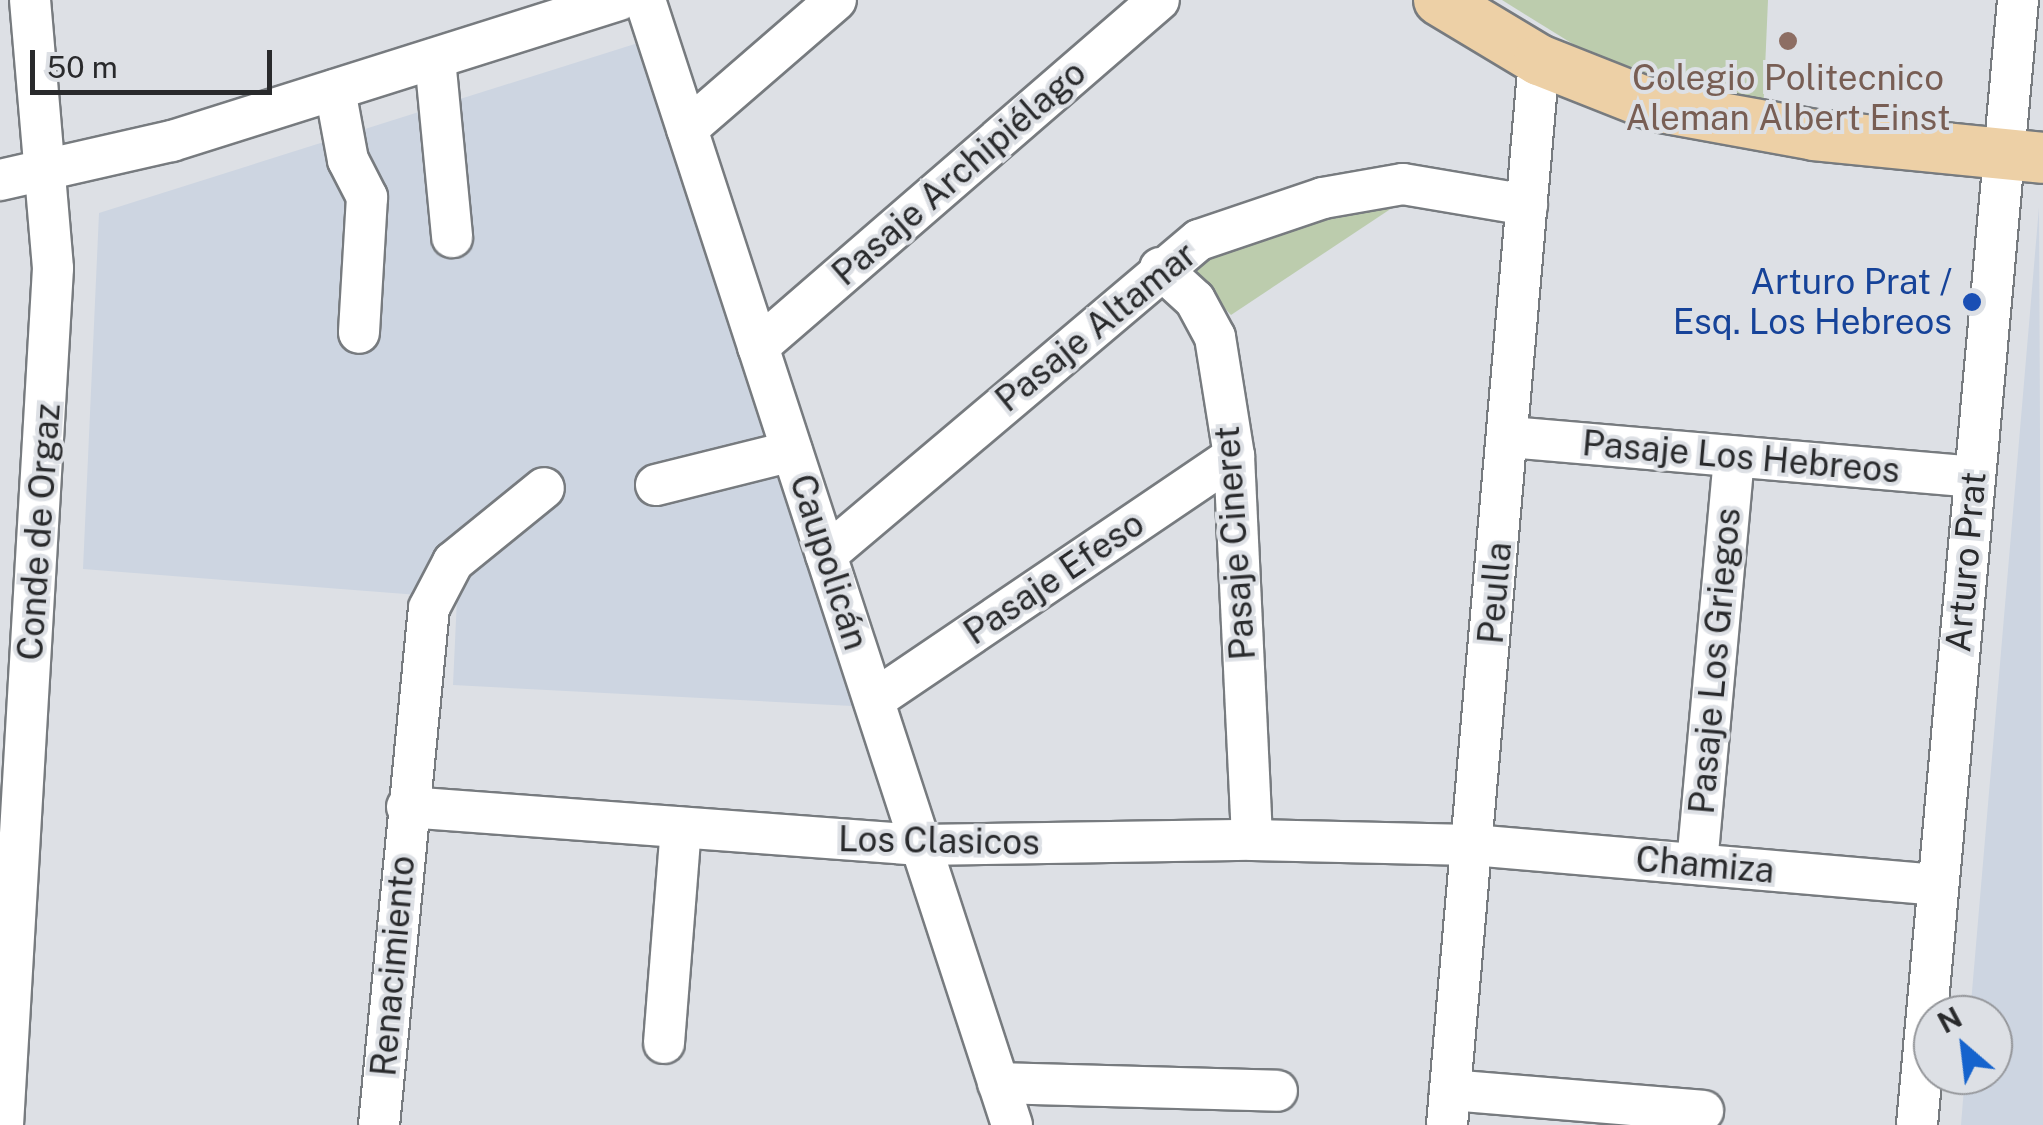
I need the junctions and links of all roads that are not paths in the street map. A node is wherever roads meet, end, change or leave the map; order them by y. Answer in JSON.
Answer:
{"nodes":[{"id":1,"x":30,"y":0,"type":"edge"},
{"id":2,"x":618,"y":0,"type":"edge"},
{"id":3,"x":644,"y":0,"type":"edge"},
{"id":4,"x":836,"y":0,"type":"edge"},
{"id":5,"x":1159,"y":0,"type":"edge"},
{"id":6,"x":1440,"y":0,"type":"edge"},
{"id":7,"x":2018,"y":0,"type":"edge"},
{"id":8,"x":434,"y":59,"type":"junction"},
{"id":9,"x":1539,"y":60,"type":"junction"},
{"id":10,"x":335,"y":90,"type":"junction"},
{"id":11,"x":687,"y":129,"type":"junction"},
{"id":12,"x":2022,"y":156,"type":"edge"},
{"id":13,"x":50,"y":171,"type":"junction"},
{"id":14,"x":0,"y":180,"type":"edge"},
{"id":15,"x":1526,"y":205,"type":"junction"},
{"id":16,"x":452,"y":237,"type":"dead end"},
{"id":17,"x":1160,"y":268,"type":"junction"},
{"id":18,"x":359,"y":333,"type":"dead end"},
{"id":19,"x":758,"y":346,"type":"junction"},
{"id":20,"x":1510,"y":437,"type":"junction"},
{"id":21,"x":792,"y":451,"type":"junction"},
{"id":22,"x":1234,"y":456,"type":"junction"},
{"id":23,"x":1734,"y":456,"type":"junction"},
{"id":24,"x":1973,"y":477,"type":"junction"},
{"id":25,"x":656,"y":485,"type":"dead end"},
{"id":26,"x":544,"y":488,"type":"dead end"},
{"id":27,"x":826,"y":555,"type":"junction"},
{"id":28,"x":874,"y":700,"type":"junction"},
{"id":29,"x":407,"y":807,"type":"junction"},
{"id":30,"x":681,"y":828,"type":"junction"},
{"id":31,"x":1252,"y":840,"type":"junction"},
{"id":32,"x":921,"y":845,"type":"junction"},
{"id":33,"x":1472,"y":845,"type":"junction"},
{"id":34,"x":1697,"y":864,"type":"junction"},
{"id":35,"x":1937,"y":885,"type":"junction"},
{"id":36,"x":664,"y":1043,"type":"dead end"},
{"id":37,"x":998,"y":1083,"type":"junction"},
{"id":38,"x":1277,"y":1091,"type":"dead end"},
{"id":39,"x":1449,"y":1107,"type":"edge"},
{"id":40,"x":1703,"y":1110,"type":"dead end"},
{"id":41,"x":3,"y":1125,"type":"edge"},
{"id":42,"x":378,"y":1125,"type":"edge"},
{"id":43,"x":1012,"y":1125,"type":"edge"},
{"id":44,"x":1916,"y":1125,"type":"edge"}],
"edges":[{"from":1,"to":13,"type":"street","name":"Conde de Orgaz"},
{"from":2,"to":8,"type":"street"},
{"from":3,"to":11,"type":"street","name":"Caupolicán"},
{"from":4,"to":11,"type":"street"},
{"from":5,"to":19,"type":"street","name":"Pasaje Archipiélago"},
{"from":6,"to":9,"type":"main road"},
{"from":7,"to":12,"type":"street","name":"Arturo Prat"},
{"from":8,"to":10,"type":"street"},
{"from":8,"to":16,"type":"street"},
{"from":9,"to":12,"type":"main road"},
{"from":9,"to":15,"type":"street","name":"Peulla"},
{"from":10,"to":13,"type":"street"},
{"from":10,"to":18,"type":"street"},
{"from":11,"to":19,"type":"street","name":"Caupolicán"},
{"from":12,"to":24,"type":"street","name":"Arturo Prat"},
{"from":13,"to":14,"type":"street"},
{"from":13,"to":41,"type":"street","name":"Conde de Orgaz"},
{"from":15,"to":17,"type":"street","name":"Pasaje Altamar"},
{"from":15,"to":20,"type":"street","name":"Peulla"},
{"from":17,"to":22,"type":"street","name":"Pasaje Cineret"},
{"from":17,"to":27,"type":"street","name":"Pasaje Altamar"},
{"from":19,"to":21,"type":"street","name":"Caupolicán"},
{"from":20,"to":23,"type":"street","name":"Pasaje Los Hebreos"},
{"from":20,"to":33,"type":"street","name":"Peulla"},
{"from":21,"to":25,"type":"street"},
{"from":21,"to":27,"type":"street","name":"Caupolicán"},
{"from":22,"to":28,"type":"street","name":"Pasaje Efeso"},
{"from":22,"to":31,"type":"street","name":"Pasaje Cineret"},
{"from":23,"to":24,"type":"street","name":"Pasaje Los Hebreos"},
{"from":23,"to":34,"type":"street","name":"Pasaje Los Griegos"},
{"from":24,"to":35,"type":"street","name":"Arturo Prat"},
{"from":26,"to":29,"type":"street","name":"Renacimiento"},
{"from":27,"to":28,"type":"street","name":"Caupolicán"},
{"from":28,"to":32,"type":"street","name":"Caupolicán"},
{"from":29,"to":30,"type":"street","name":"Los Clasicos"},
{"from":29,"to":42,"type":"street","name":"Renacimiento"},
{"from":30,"to":32,"type":"street","name":"Los Clasicos"},
{"from":30,"to":36,"type":"street"},
{"from":31,"to":32,"type":"street","name":"Los Clasicos"},
{"from":31,"to":33,"type":"street","name":"Los Clasicos"},
{"from":32,"to":37,"type":"street","name":"Caupolicán"},
{"from":33,"to":34,"type":"street","name":"Chamiza"},
{"from":33,"to":39,"type":"street","name":"Peulla"},
{"from":34,"to":35,"type":"street","name":"Chamiza"},
{"from":35,"to":44,"type":"street","name":"Arturo Prat"},
{"from":37,"to":38,"type":"street"},
{"from":37,"to":43,"type":"street","name":"Caupolicán"},
{"from":39,"to":40,"type":"street"}]}
